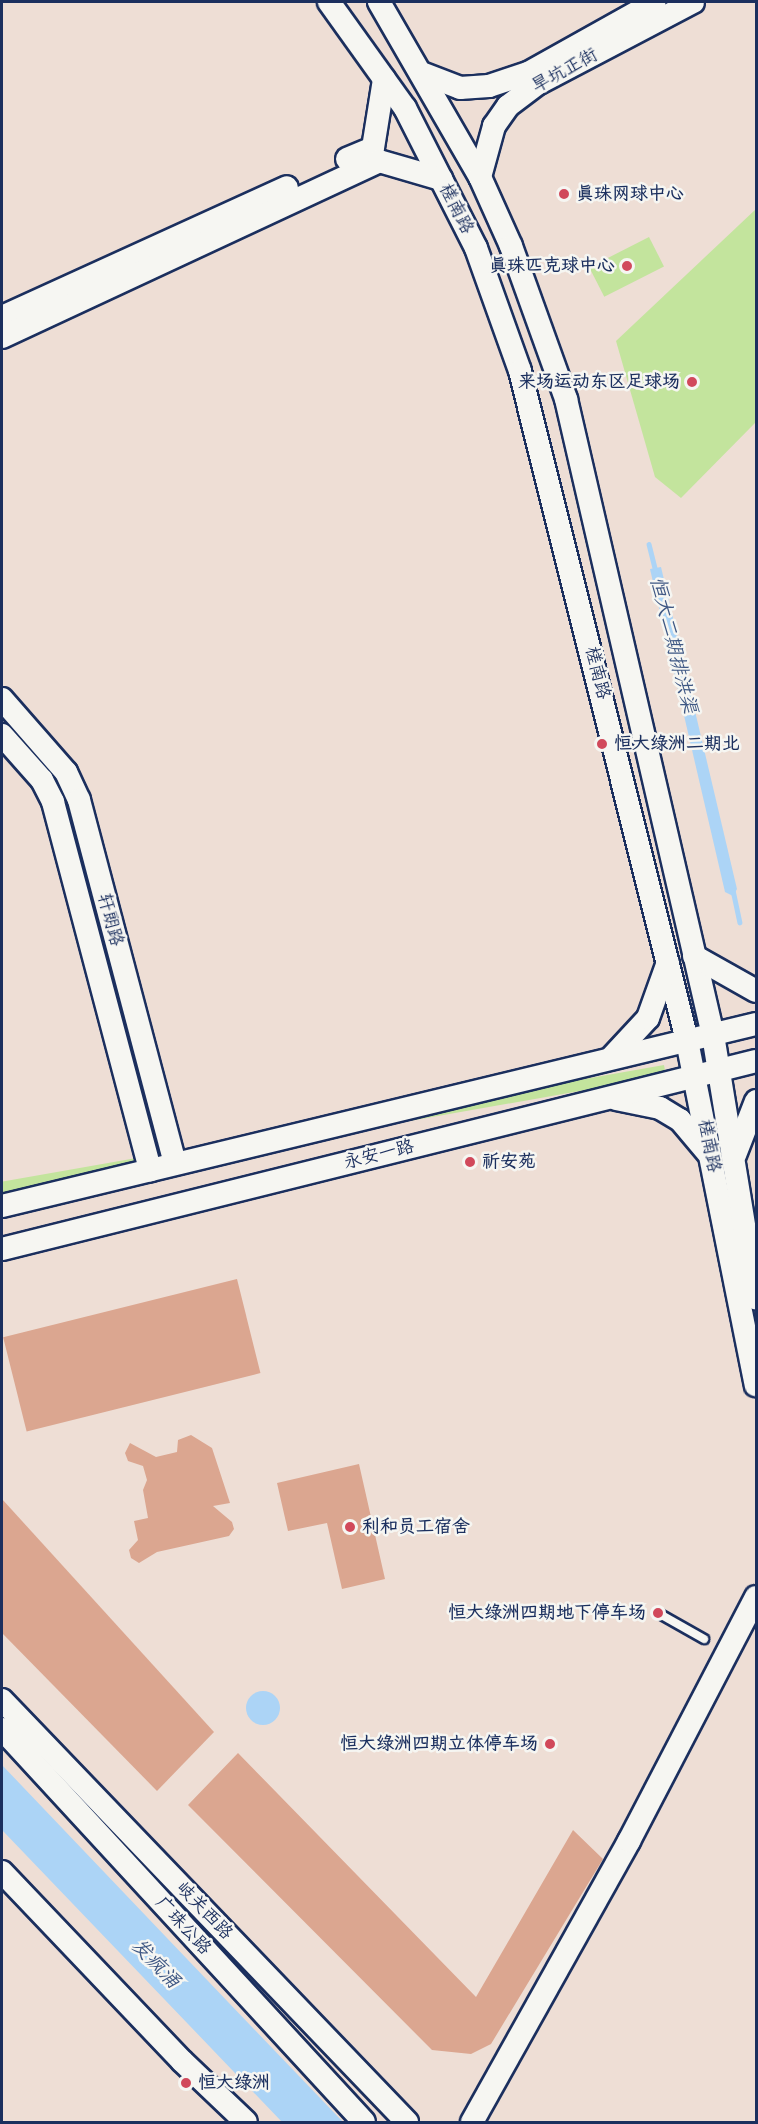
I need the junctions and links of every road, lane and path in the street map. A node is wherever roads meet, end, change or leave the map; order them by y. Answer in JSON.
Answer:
{"nodes":[{"id":1,"x":329,"y":2,"type":"edge"},
{"id":2,"x":378,"y":2,"type":"edge"},
{"id":3,"x":655,"y":2,"type":"edge"},
{"id":4,"x":693,"y":2,"type":"edge"},
{"id":5,"x":424,"y":74,"type":"junction"},
{"id":6,"x":384,"y":79,"type":"junction"},
{"id":7,"x":480,"y":177,"type":"junction"},
{"id":8,"x":441,"y":179,"type":"junction"},
{"id":9,"x":2,"y":317,"type":"edge"},
{"id":10,"x":2,"y":337,"type":"edge"},
{"id":11,"x":576,"y":441,"type":"junction"},
{"id":12,"x":540,"y":450,"type":"junction"},
{"id":13,"x":2,"y":699,"type":"edge"},
{"id":14,"x":2,"y":735,"type":"edge"},
{"id":15,"x":694,"y":956,"type":"junction"},
{"id":16,"x":668,"y":961,"type":"junction"},
{"id":17,"x":756,"y":991,"type":"edge"},
{"id":18,"x":756,"y":1024,"type":"edge"},
{"id":19,"x":713,"y":1035,"type":"junction"},
{"id":20,"x":687,"y":1041,"type":"junction"},
{"id":21,"x":609,"y":1060,"type":"junction"},
{"id":22,"x":756,"y":1060,"type":"edge"},
{"id":23,"x":720,"y":1070,"type":"junction"},
{"id":24,"x":695,"y":1075,"type":"junction"},
{"id":25,"x":608,"y":1098,"type":"junction"},
{"id":26,"x":756,"y":1101,"type":"edge"},
{"id":27,"x":711,"y":1157,"type":"junction"},
{"id":28,"x":734,"y":1159,"type":"junction"},
{"id":29,"x":175,"y":1164,"type":"junction"},
{"id":30,"x":150,"y":1170,"type":"junction"},
{"id":31,"x":2,"y":1206,"type":"edge"},
{"id":32,"x":2,"y":1249,"type":"edge"},
{"id":33,"x":756,"y":1299,"type":"edge"},
{"id":34,"x":756,"y":1386,"type":"edge"},
{"id":35,"x":756,"y":1597,"type":"edge"},
{"id":36,"x":658,"y":1613,"type":"dead end"},
{"id":37,"x":704,"y":1639,"type":"dead end"},
{"id":38,"x":2,"y":1700,"type":"edge"},
{"id":39,"x":2,"y":1729,"type":"edge"},
{"id":40,"x":2,"y":1872,"type":"edge"},
{"id":41,"x":246,"y":2122,"type":"edge"},
{"id":42,"x":364,"y":2122,"type":"edge"},
{"id":43,"x":407,"y":2122,"type":"edge"},
{"id":44,"x":472,"y":2122,"type":"edge"}],
"edges":[{"from":1,"to":6,"type":"main road","name":"槎南路"},
{"from":2,"to":5,"type":"main road","name":"槎南路"},
{"from":3,"to":5,"type":"main road","name":"旱坑正街"},
{"from":4,"to":7,"type":"main road","name":"旱坑正街"},
{"from":5,"to":7,"type":"main road","name":"槎南路"},
{"from":6,"to":8,"type":"main road","name":"槎南路"},
{"from":6,"to":9,"type":"main road"},
{"from":7,"to":11,"type":"main road","name":"槎南路"},
{"from":8,"to":10,"type":"main road"},
{"from":8,"to":12,"type":"main road","name":"槎南路"},
{"from":11,"to":12,"type":"main road"},
{"from":11,"to":15,"type":"main road","name":"槎南路"},
{"from":12,"to":16,"type":"main road","name":"槎南路"},
{"from":13,"to":29,"type":"main road","name":"轩朗路"},
{"from":14,"to":30,"type":"main road","name":"轩朗路"},
{"from":15,"to":17,"type":"main road"},
{"from":15,"to":19,"type":"main road","name":"槎南路"},
{"from":16,"to":20,"type":"main road","name":"槎南路"},
{"from":16,"to":21,"type":"main road"},
{"from":18,"to":19,"type":"main road"},
{"from":19,"to":20,"type":"main road"},
{"from":19,"to":23,"type":"main road","name":"槎南路"},
{"from":20,"to":21,"type":"main road"},
{"from":20,"to":24,"type":"main road","name":"槎南路"},
{"from":21,"to":29,"type":"main road"},
{"from":22,"to":23,"type":"main road","name":"永安一路"},
{"from":23,"to":24,"type":"main road","name":"永安一路"},
{"from":23,"to":28,"type":"main road","name":"槎南路"},
{"from":24,"to":25,"type":"main road","name":"永安一路"},
{"from":24,"to":27,"type":"main road","name":"槎南路"},
{"from":25,"to":27,"type":"main road"},
{"from":25,"to":32,"type":"main road","name":"永安一路"},
{"from":26,"to":28,"type":"main road"},
{"from":27,"to":34,"type":"main road","name":"槎南路"},
{"from":28,"to":33,"type":"main road","name":"槎南路"},
{"from":29,"to":30,"type":"main road"},
{"from":30,"to":31,"type":"main road"},
{"from":35,"to":44,"type":"main road"},
{"from":36,"to":37,"type":"lane"},
{"from":38,"to":43,"type":"main road","name":"岐关西路"},
{"from":39,"to":42,"type":"main road","name":"广珠公路"},
{"from":40,"to":41,"type":"main road"}]}
